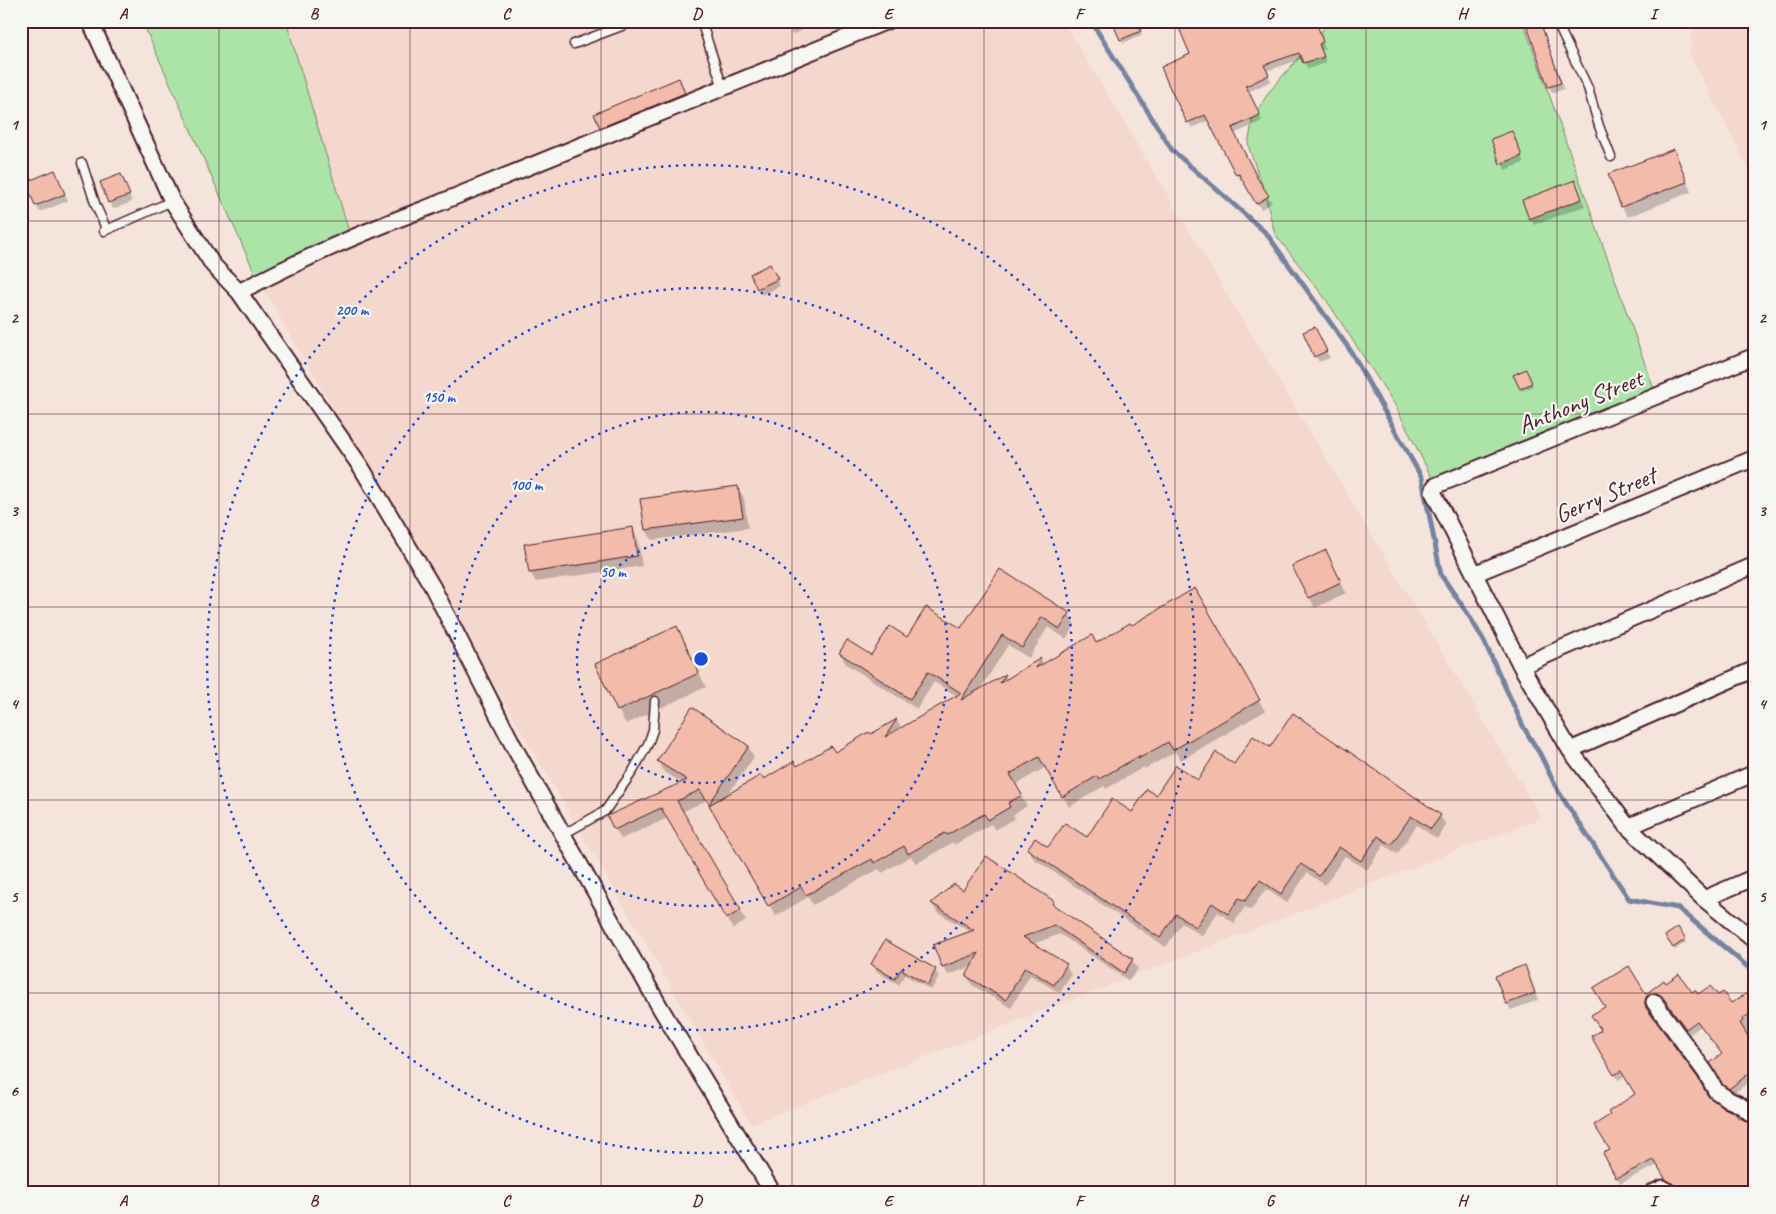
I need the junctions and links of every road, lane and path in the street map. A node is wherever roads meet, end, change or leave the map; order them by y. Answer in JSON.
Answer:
{"nodes":[{"id":1,"x":90,"y":21,"type":"edge"},
{"id":2,"x":635,"y":21,"type":"edge"},
{"id":3,"x":701,"y":21,"type":"edge"},
{"id":4,"x":887,"y":21,"type":"edge"},
{"id":5,"x":1556,"y":21,"type":"edge"},
{"id":6,"x":574,"y":44,"type":"dead end"},
{"id":7,"x":723,"y":88,"type":"junction"},
{"id":8,"x":1611,"y":157,"type":"dead end"},
{"id":9,"x":82,"y":163,"type":"dead end"},
{"id":10,"x":172,"y":201,"type":"junction"},
{"id":11,"x":239,"y":292,"type":"junction"},
{"id":12,"x":1755,"y":356,"type":"edge"},
{"id":13,"x":1755,"y":458,"type":"edge"},
{"id":14,"x":1755,"y":565,"type":"edge"},
{"id":15,"x":1474,"y":574,"type":"junction"},
{"id":16,"x":1521,"y":666,"type":"junction"},
{"id":17,"x":1755,"y":669,"type":"edge"},
{"id":18,"x":655,"y":701,"type":"dead end"},
{"id":19,"x":1570,"y":750,"type":"junction"},
{"id":20,"x":1755,"y":773,"type":"edge"},
{"id":21,"x":1628,"y":827,"type":"junction"},
{"id":22,"x":562,"y":835,"type":"junction"},
{"id":23,"x":1755,"y":877,"type":"edge"},
{"id":24,"x":1704,"y":899,"type":"junction"},
{"id":25,"x":1755,"y":941,"type":"edge"},
{"id":26,"x":1654,"y":1002,"type":"dead end"},
{"id":27,"x":1755,"y":1117,"type":"edge"},
{"id":28,"x":774,"y":1193,"type":"edge"},
{"id":29,"x":1652,"y":1193,"type":"edge"},
{"id":30,"x":1670,"y":1193,"type":"edge"}],
"edges":[{"from":1,"to":10,"type":"street"},
{"from":2,"to":6,"type":"lane"},
{"from":3,"to":7,"type":"lane"},
{"from":4,"to":7,"type":"street"},
{"from":5,"to":8,"type":"lane"},
{"from":7,"to":11,"type":"street"},
{"from":9,"to":10,"type":"lane"},
{"from":10,"to":11,"type":"street"},
{"from":11,"to":22,"type":"street"},
{"from":12,"to":15,"type":"street","name":"Anthony Street"},
{"from":13,"to":15,"type":"street","name":"Gerry Street"},
{"from":14,"to":16,"type":"street"},
{"from":15,"to":16,"type":"street"},
{"from":16,"to":19,"type":"street"},
{"from":17,"to":19,"type":"street"},
{"from":18,"to":22,"type":"lane"},
{"from":19,"to":21,"type":"street"},
{"from":20,"to":21,"type":"street"},
{"from":21,"to":24,"type":"street"},
{"from":22,"to":28,"type":"street"},
{"from":23,"to":24,"type":"street"},
{"from":24,"to":25,"type":"street"},
{"from":26,"to":27,"type":"street"},
{"from":29,"to":30,"type":"street"}]}
